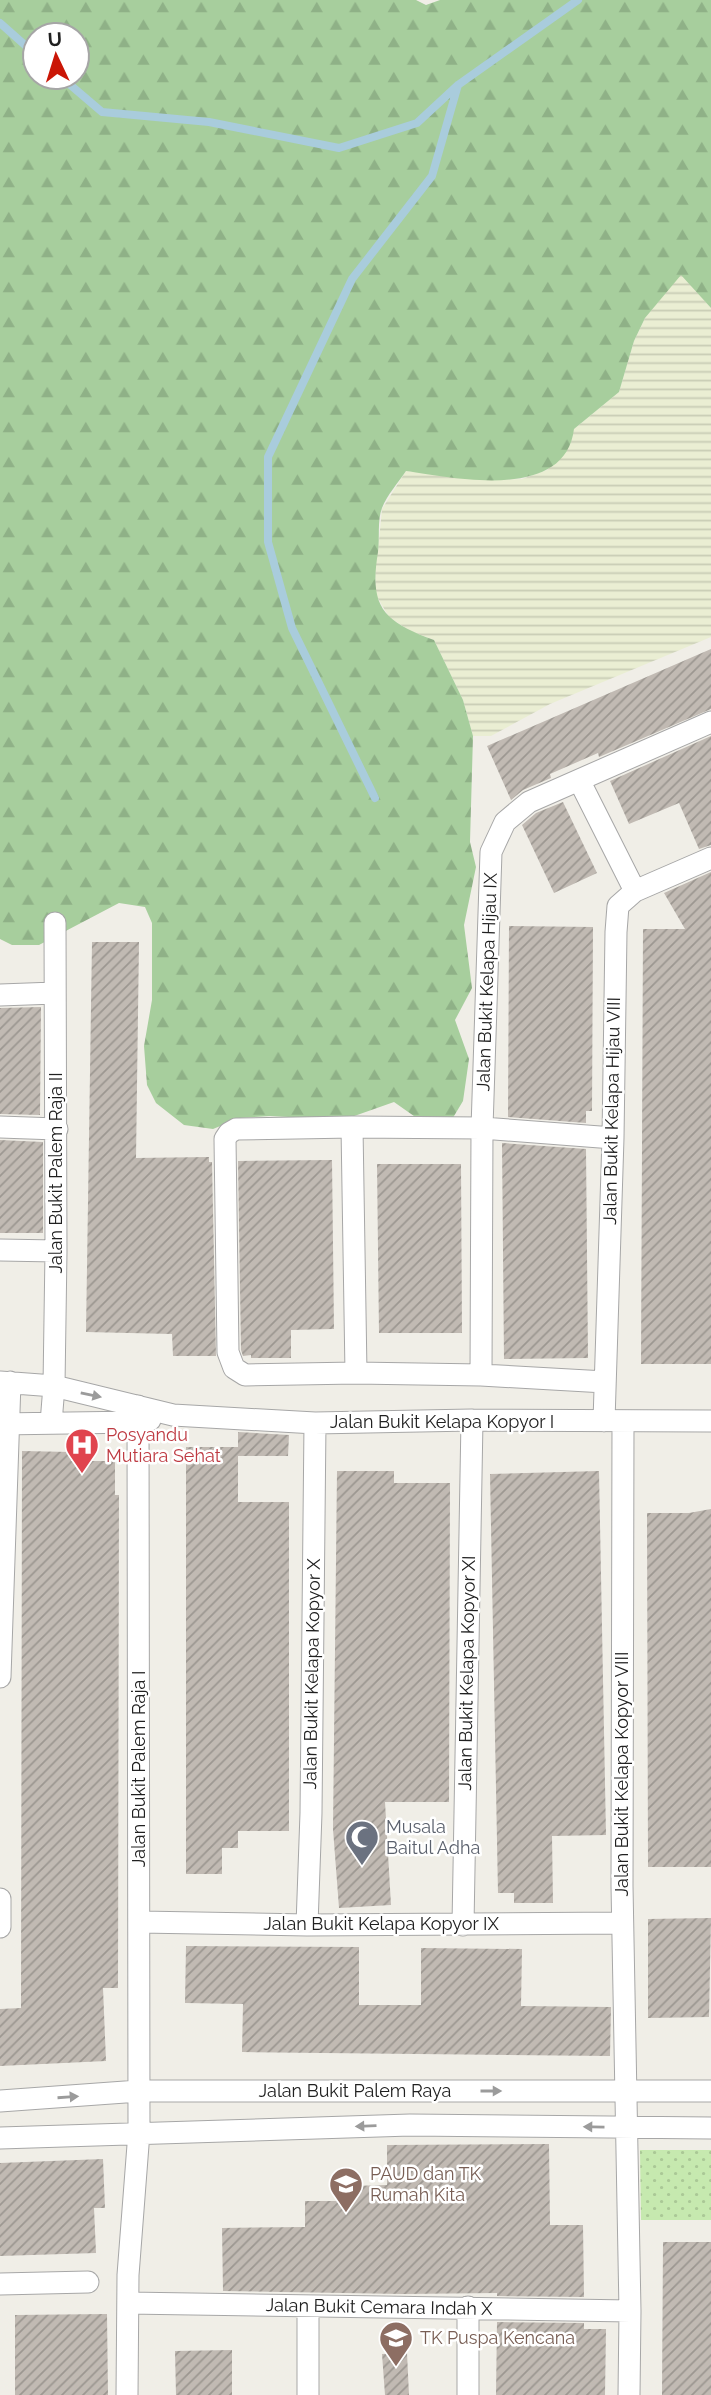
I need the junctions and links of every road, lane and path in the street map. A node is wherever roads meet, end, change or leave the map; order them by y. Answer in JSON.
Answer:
{"nodes":[{"id":1,"x":711,"y":722,"type":"edge"},
{"id":2,"x":579,"y":780,"type":"junction"},
{"id":3,"x":711,"y":858,"type":"edge"},
{"id":4,"x":635,"y":891,"type":"junction"},
{"id":5,"x":55,"y":923,"type":"dead end"},
{"id":6,"x":55,"y":993,"type":"junction"},
{"id":7,"x":0,"y":995,"type":"edge"},
{"id":8,"x":0,"y":1127,"type":"edge"},
{"id":9,"x":352,"y":1127,"type":"junction"},
{"id":10,"x":482,"y":1128,"type":"junction"},
{"id":11,"x":57,"y":1129,"type":"junction"},
{"id":12,"x":613,"y":1138,"type":"junction"},
{"id":13,"x":0,"y":1250,"type":"edge"},
{"id":14,"x":56,"y":1251,"type":"junction"},
{"id":15,"x":356,"y":1373,"type":"junction"},
{"id":16,"x":481,"y":1375,"type":"junction"},
{"id":17,"x":5,"y":1382,"type":"edge"},
{"id":18,"x":605,"y":1382,"type":"junction"},
{"id":19,"x":54,"y":1386,"type":"junction"},
{"id":20,"x":138,"y":1414,"type":"junction"},
{"id":21,"x":472,"y":1420,"type":"junction"},
{"id":22,"x":614,"y":1421,"type":"junction"},
{"id":23,"x":711,"y":1421,"type":"edge"},
{"id":24,"x":4,"y":1423,"type":"edge"},
{"id":25,"x":51,"y":1423,"type":"junction"},
{"id":26,"x":315,"y":1423,"type":"junction"},
{"id":27,"x":2,"y":1546,"type":"edge"},
{"id":28,"x":0,"y":1676,"type":"edge"},
{"id":29,"x":0,"y":1899,"type":"edge"},
{"id":30,"x":140,"y":1922,"type":"junction"},
{"id":31,"x":622,"y":1923,"type":"junction"},
{"id":32,"x":307,"y":1925,"type":"junction"},
{"id":33,"x":463,"y":1925,"type":"junction"},
{"id":34,"x":0,"y":1927,"type":"edge"},
{"id":35,"x":139,"y":2091,"type":"junction"},
{"id":36,"x":625,"y":2091,"type":"junction"},
{"id":37,"x":711,"y":2091,"type":"edge"},
{"id":38,"x":0,"y":2102,"type":"edge"},
{"id":39,"x":626,"y":2127,"type":"junction"},
{"id":40,"x":711,"y":2128,"type":"edge"},
{"id":41,"x":139,"y":2132,"type":"junction"},
{"id":42,"x":0,"y":2138,"type":"edge"},
{"id":43,"x":88,"y":2282,"type":"dead end"},
{"id":44,"x":0,"y":2284,"type":"edge"},
{"id":45,"x":128,"y":2302,"type":"junction"},
{"id":46,"x":308,"y":2307,"type":"junction"},
{"id":47,"x":468,"y":2307,"type":"junction"},
{"id":48,"x":630,"y":2311,"type":"junction"},
{"id":49,"x":127,"y":2395,"type":"edge"},
{"id":50,"x":308,"y":2395,"type":"edge"},
{"id":51,"x":468,"y":2395,"type":"edge"},
{"id":52,"x":629,"y":2395,"type":"edge"}],
"edges":[{"from":1,"to":2,"type":"street","name":"Jalan Bukit Kelapa Hijau IX"},
{"from":2,"to":4,"type":"street"},
{"from":2,"to":10,"type":"street","name":"Jalan Bukit Kelapa Hijau IX"},
{"from":3,"to":4,"type":"street"},
{"from":4,"to":12,"type":"street","name":"Jalan Bukit Kelapa Hijau VIII"},
{"from":5,"to":6,"type":"street","name":"Jalan Bukit Palem Raja II"},
{"from":6,"to":7,"type":"street"},
{"from":6,"to":11,"type":"street","name":"Jalan Bukit Palem Raja II"},
{"from":8,"to":11,"type":"street"},
{"from":9,"to":10,"type":"street"},
{"from":9,"to":15,"type":"street"},
{"from":9,"to":15,"type":"street"},
{"from":10,"to":12,"type":"street"},
{"from":10,"to":16,"type":"street","name":"Jalan Bukit Kelapa Hijau IX"},
{"from":11,"to":14,"type":"street","name":"Jalan Bukit Palem Raja II"},
{"from":12,"to":18,"type":"street","name":"Jalan Bukit Kelapa Hijau VIII"},
{"from":13,"to":14,"type":"street"},
{"from":14,"to":19,"type":"street","name":"Jalan Bukit Palem Raja II"},
{"from":15,"to":16,"type":"street"},
{"from":16,"to":18,"type":"street"},
{"from":17,"to":19,"type":"street"},
{"from":17,"to":24,"type":"street"},
{"from":18,"to":22,"type":"street","name":"Jalan Bukit Kelapa Hijau VIII"},
{"from":19,"to":20,"type":"street","one_way":true},
{"from":19,"to":25,"type":"street","name":"Jalan Bukit Palem Raja II"},
{"from":20,"to":25,"type":"street"},
{"from":20,"to":26,"type":"street","name":"Jalan Bukit Kelapa Kopyor I"},
{"from":20,"to":30,"type":"street","name":"Jalan Bukit Palem Raja I"},
{"from":21,"to":22,"type":"street","name":"Jalan Bukit Kelapa Kopyor I"},
{"from":21,"to":26,"type":"street","name":"Jalan Bukit Kelapa Kopyor I"},
{"from":21,"to":33,"type":"street","name":"Jalan Bukit Kelapa Kopyor XI"},
{"from":22,"to":23,"type":"street","name":"Jalan Bukit Kelapa Kopyor I"},
{"from":22,"to":31,"type":"street","name":"Jalan Bukit Kelapa Kopyor VIII"},
{"from":24,"to":25,"type":"street"},
{"from":24,"to":27,"type":"street"},
{"from":26,"to":32,"type":"street","name":"Jalan Bukit Kelapa Kopyor X"},
{"from":27,"to":28,"type":"street"},
{"from":29,"to":34,"type":"street"},
{"from":30,"to":32,"type":"street","name":"Jalan Bukit Kelapa Kopyor IX"},
{"from":30,"to":35,"type":"street","name":"Jalan Bukit Palem Raja I"},
{"from":31,"to":33,"type":"street","name":"Jalan Bukit Kelapa Kopyor IX"},
{"from":31,"to":36,"type":"street","name":"Jalan Bukit Kelapa Kopyor VIII"},
{"from":32,"to":33,"type":"street","name":"Jalan Bukit Kelapa Kopyor IX"},
{"from":35,"to":36,"type":"street","name":"Jalan Bukit Palem Raya","one_way":true},
{"from":38,"to":35,"type":"street","name":"Jalan Bukit Palem Raya","one_way":true},
{"from":35,"to":41,"type":"street","name":"Jalan Bukit Palem Raja I"},
{"from":36,"to":37,"type":"street","name":"Jalan Bukit Palem Raya"},
{"from":36,"to":39,"type":"street","name":"Jalan Bukit Kelapa Kopyor VIII"},
{"from":39,"to":40,"type":"street","name":"Jalan Bukit Palem Raya"},
{"from":39,"to":41,"type":"street","name":"Jalan Bukit Palem Raya","one_way":true},
{"from":39,"to":48,"type":"street","name":"Jalan Bukit Kelapa Kopyor VIII"},
{"from":41,"to":42,"type":"street","name":"Jalan Bukit Palem Raya"},
{"from":41,"to":45,"type":"street","name":"Jalan Bukit Palem Raja I"},
{"from":43,"to":44,"type":"street"},
{"from":45,"to":46,"type":"street","name":"Jalan Bukit Cemara Indah X"},
{"from":45,"to":49,"type":"street","name":"Jalan Bukit Palem Raja I"},
{"from":46,"to":47,"type":"street","name":"Jalan Bukit Cemara Indah X"},
{"from":46,"to":50,"type":"street"},
{"from":47,"to":48,"type":"street","name":"Jalan Bukit Cemara Indah X"},
{"from":47,"to":51,"type":"street"},
{"from":48,"to":52,"type":"street","name":"Jalan Bukit Kelapa Kopyor VIII"}]}
